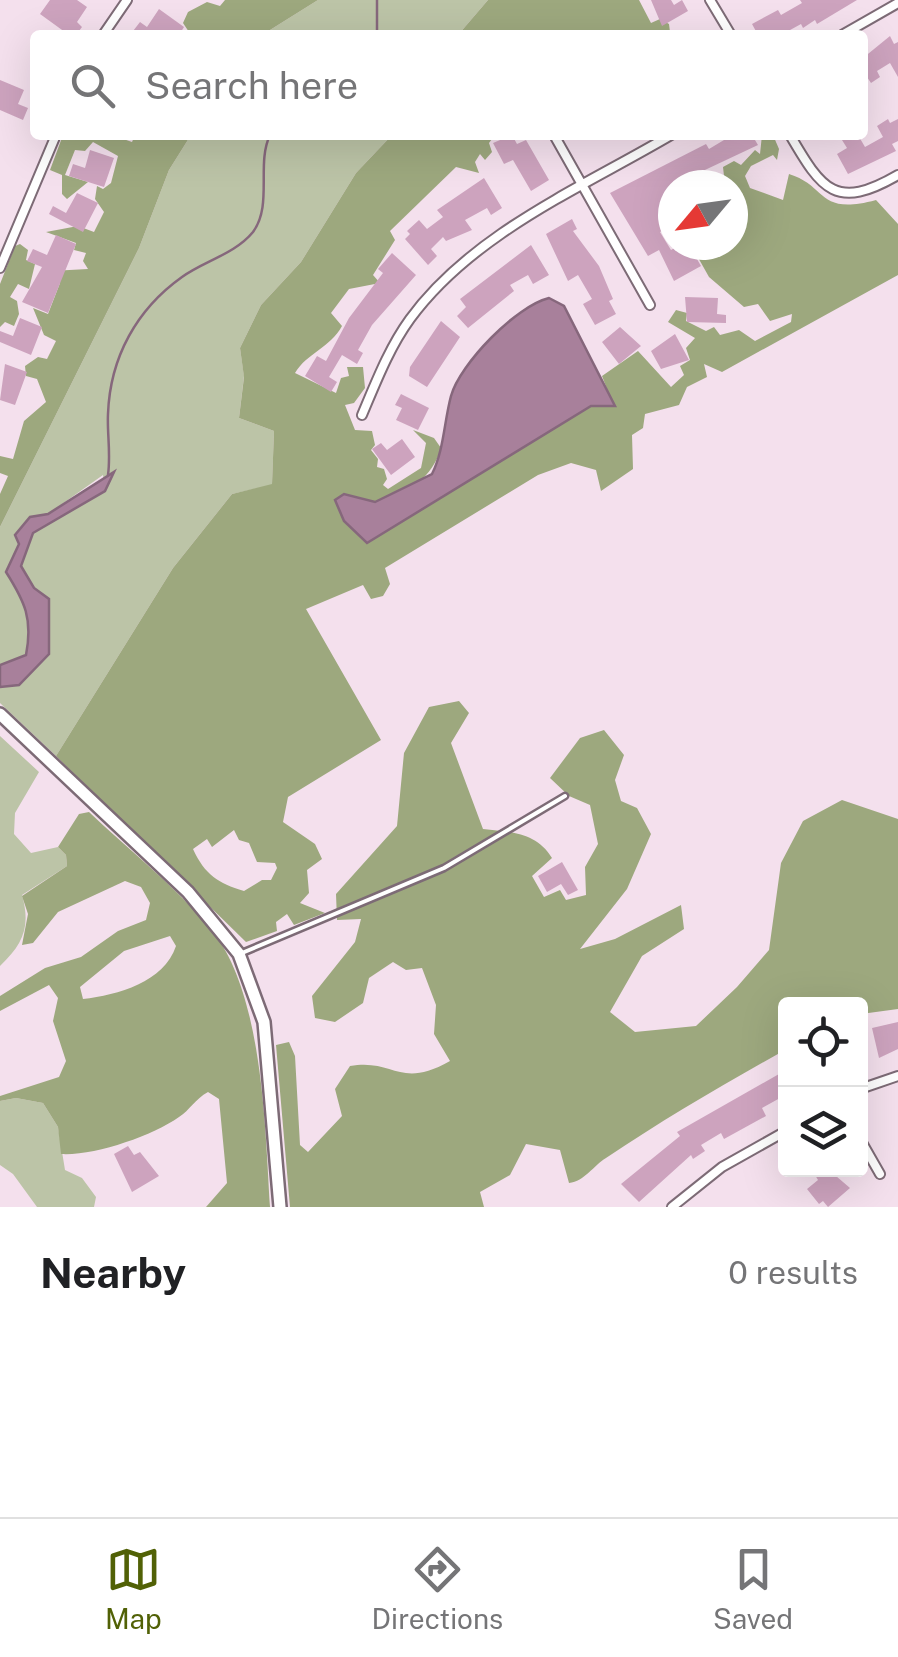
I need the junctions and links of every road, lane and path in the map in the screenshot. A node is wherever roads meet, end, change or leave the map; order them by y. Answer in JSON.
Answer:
{"nodes":[{"id":1,"x":127,"y":0,"type":"edge"},
{"id":2,"x":710,"y":0,"type":"edge"},
{"id":3,"x":898,"y":3,"type":"edge"},
{"id":4,"x":106,"y":30,"type":"edge"},
{"id":5,"x":728,"y":30,"type":"edge"},
{"id":6,"x":851,"y":30,"type":"edge"},
{"id":7,"x":54,"y":140,"type":"edge"},
{"id":8,"x":557,"y":140,"type":"edge"},
{"id":9,"x":662,"y":140,"type":"edge"},
{"id":10,"x":793,"y":140,"type":"edge"},
{"id":11,"x":898,"y":175,"type":"edge"},
{"id":12,"x":582,"y":187,"type":"junction"},
{"id":13,"x":0,"y":268,"type":"edge"},
{"id":14,"x":650,"y":305,"type":"dead end"},
{"id":15,"x":362,"y":414,"type":"dead end"},
{"id":16,"x":0,"y":714,"type":"edge"},
{"id":17,"x":565,"y":796,"type":"dead end"},
{"id":18,"x":239,"y":954,"type":"junction"},
{"id":19,"x":898,"y":1076,"type":"edge"},
{"id":20,"x":863,"y":1087,"type":"edge"},
{"id":21,"x":778,"y":1135,"type":"edge"},
{"id":22,"x":868,"y":1153,"type":"edge"},
{"id":23,"x":880,"y":1174,"type":"dead end"},
{"id":24,"x":280,"y":1207,"type":"edge"},
{"id":25,"x":672,"y":1207,"type":"edge"}],
"edges":[{"from":1,"to":4,"type":"street"},
{"from":2,"to":5,"type":"street"},
{"from":3,"to":6,"type":"street"},
{"from":7,"to":13,"type":"street"},
{"from":8,"to":12,"type":"street"},
{"from":9,"to":12,"type":"street"},
{"from":10,"to":11,"type":"street"},
{"from":12,"to":14,"type":"street"},
{"from":12,"to":15,"type":"street"},
{"from":16,"to":18,"type":"street"},
{"from":17,"to":18,"type":"lane"},
{"from":18,"to":24,"type":"street"},
{"from":19,"to":20,"type":"street"},
{"from":21,"to":25,"type":"street"},
{"from":22,"to":23,"type":"street"}]}
